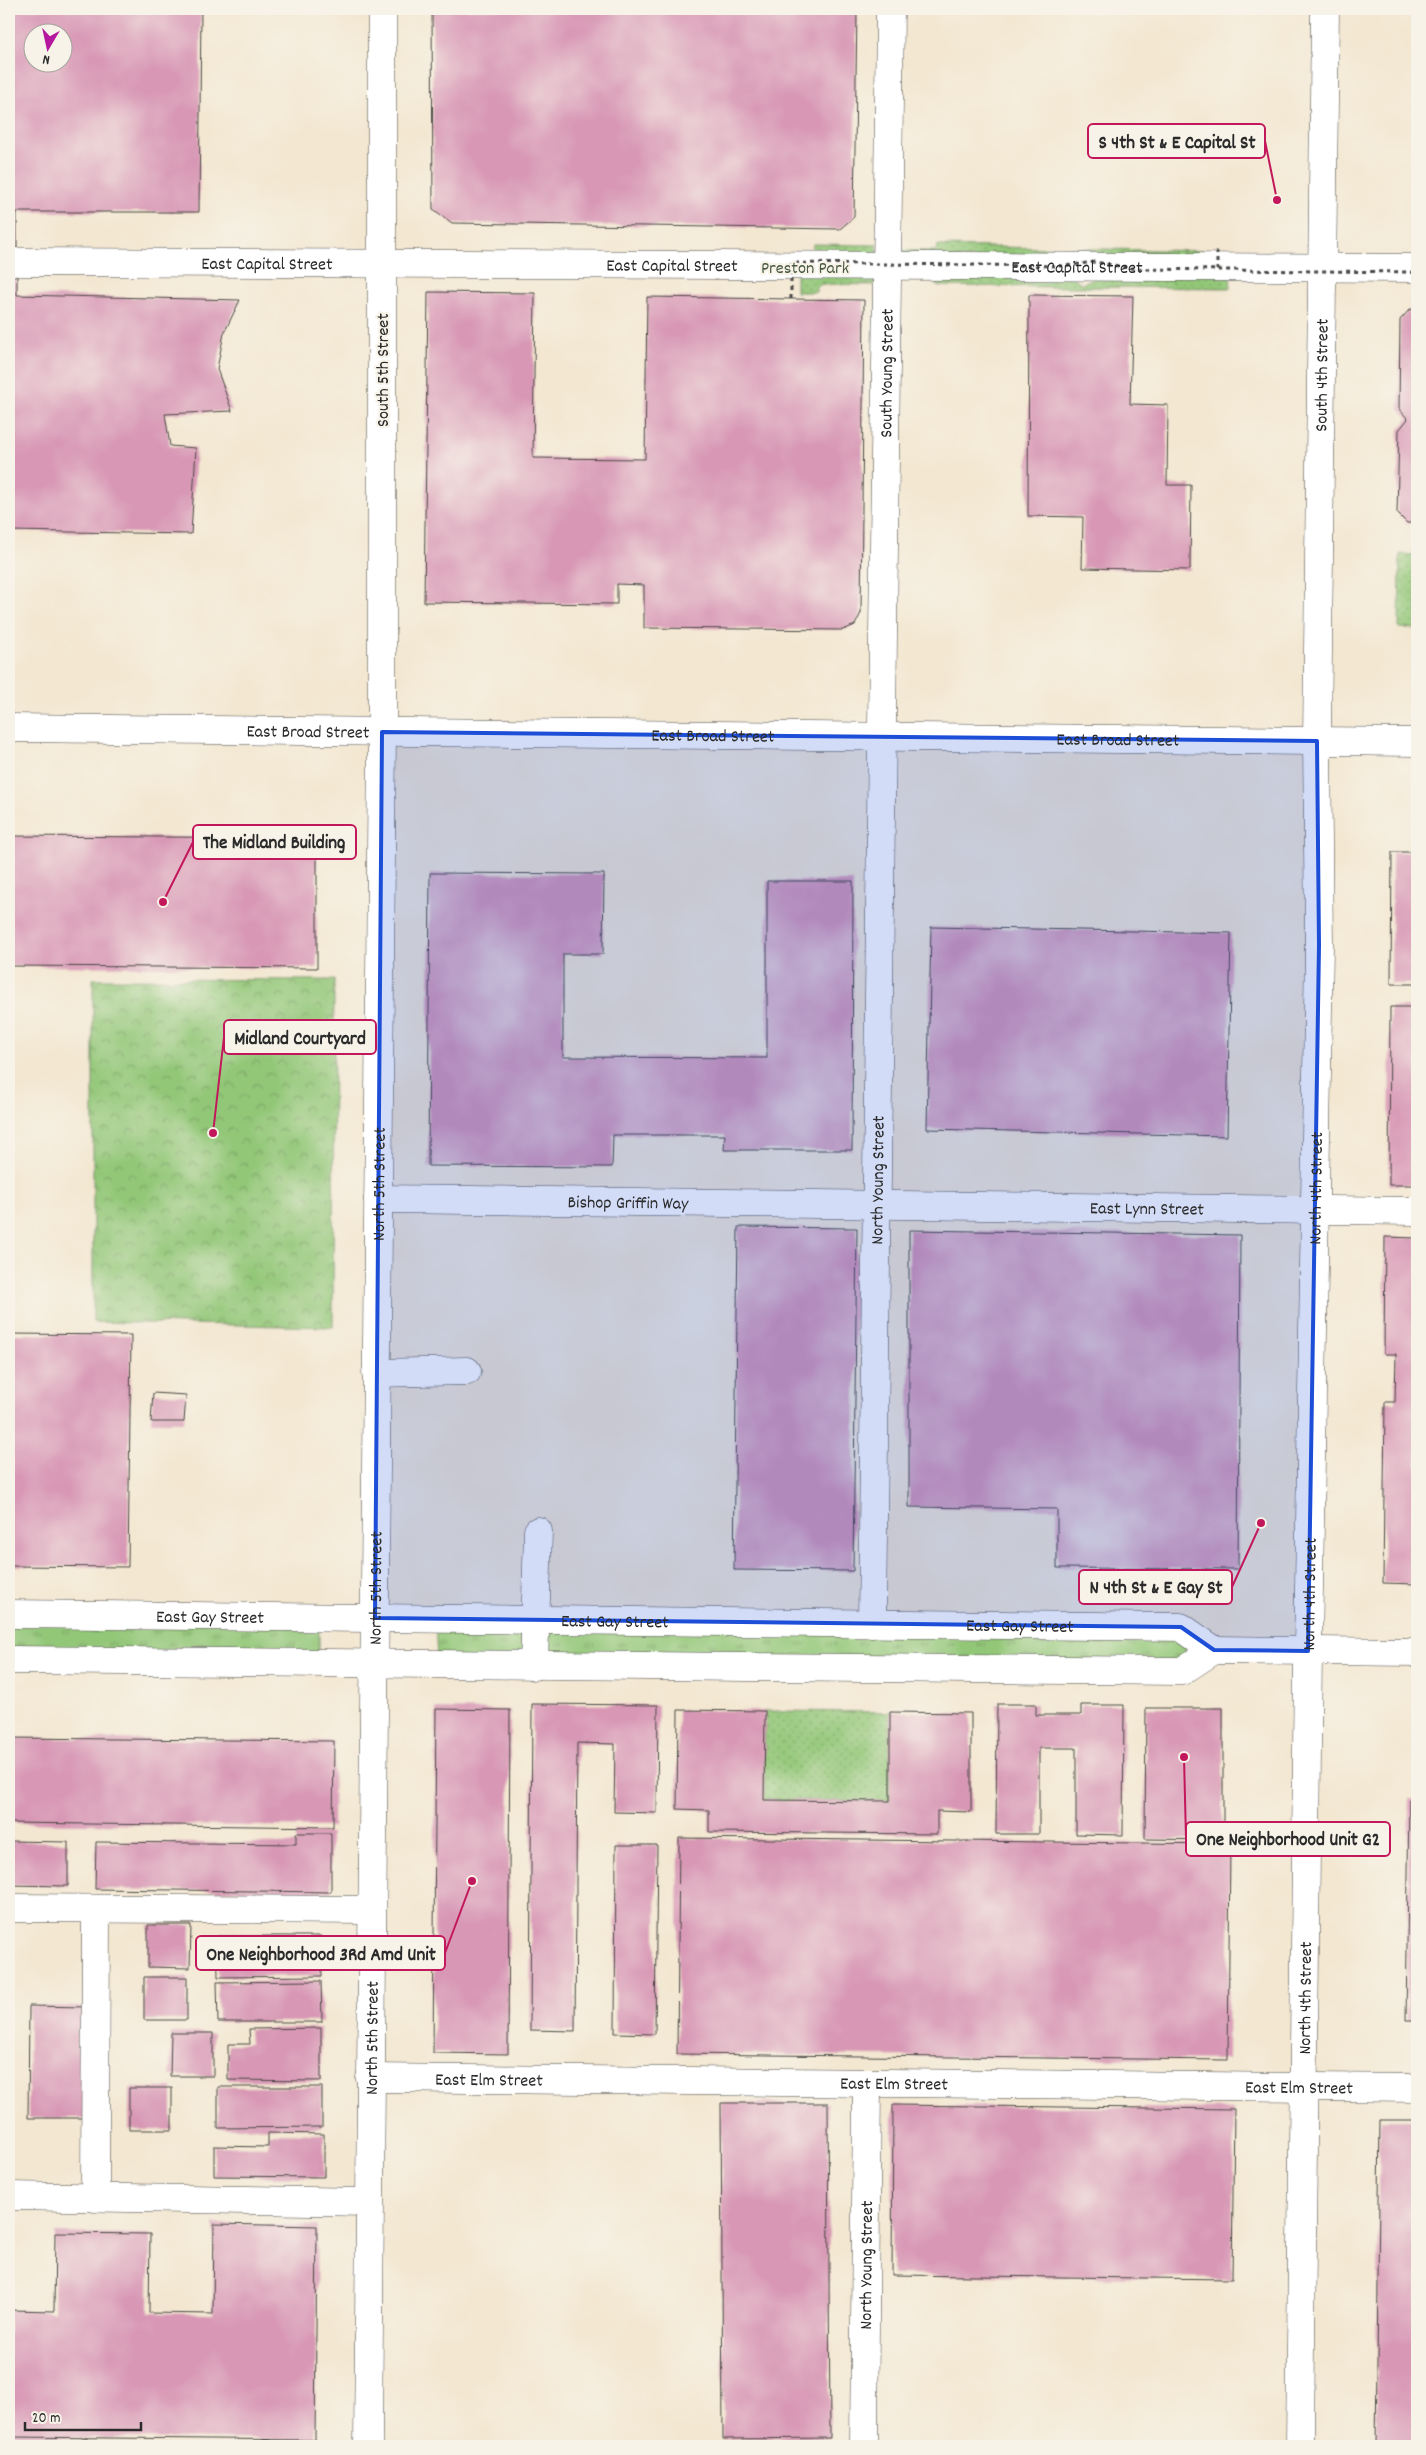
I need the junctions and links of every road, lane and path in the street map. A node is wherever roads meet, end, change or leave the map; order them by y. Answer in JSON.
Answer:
{"nodes":[{"id":1,"x":382,"y":9,"type":"edge"},
{"id":2,"x":890,"y":9,"type":"edge"},
{"id":3,"x":1324,"y":9,"type":"edge"},
{"id":4,"x":1217,"y":251,"type":"dead end"},
{"id":5,"x":17,"y":262,"type":"dead end"},
{"id":6,"x":382,"y":263,"type":"junction"},
{"id":7,"x":888,"y":265,"type":"junction"},
{"id":8,"x":1322,"y":267,"type":"junction"},
{"id":9,"x":1417,"y":268,"type":"edge"},
{"id":10,"x":1217,"y":270,"type":"junction"},
{"id":11,"x":1417,"y":274,"type":"edge"},
{"id":12,"x":791,"y":299,"type":"dead end"},
{"id":13,"x":9,"y":728,"type":"edge"},
{"id":14,"x":382,"y":732,"type":"junction"},
{"id":15,"x":882,"y":737,"type":"junction"},
{"id":16,"x":1317,"y":741,"type":"junction"},
{"id":17,"x":1417,"y":742,"type":"edge"},
{"id":18,"x":378,"y":1199,"type":"junction"},
{"id":19,"x":877,"y":1205,"type":"junction"},
{"id":20,"x":1316,"y":1209,"type":"junction"},
{"id":21,"x":1417,"y":1211,"type":"edge"},
{"id":22,"x":467,"y":1371,"type":"dead end"},
{"id":23,"x":376,"y":1373,"type":"junction"},
{"id":24,"x":538,"y":1531,"type":"dead end"},
{"id":25,"x":9,"y":1614,"type":"edge"},
{"id":26,"x":374,"y":1618,"type":"junction"},
{"id":27,"x":536,"y":1620,"type":"junction"},
{"id":28,"x":872,"y":1624,"type":"junction"},
{"id":29,"x":1214,"y":1650,"type":"junction"},
{"id":30,"x":1308,"y":1651,"type":"junction"},
{"id":31,"x":1417,"y":1652,"type":"edge"},
{"id":32,"x":9,"y":1660,"type":"edge"},
{"id":33,"x":374,"y":1663,"type":"junction"},
{"id":34,"x":534,"y":1666,"type":"junction"},
{"id":35,"x":9,"y":1908,"type":"edge"},
{"id":36,"x":96,"y":1909,"type":"junction"},
{"id":37,"x":372,"y":1910,"type":"junction"},
{"id":38,"x":370,"y":2078,"type":"junction"},
{"id":39,"x":867,"y":2082,"type":"junction"},
{"id":40,"x":1304,"y":2087,"type":"junction"},
{"id":41,"x":1417,"y":2088,"type":"edge"},
{"id":42,"x":9,"y":2196,"type":"edge"},
{"id":43,"x":95,"y":2198,"type":"junction"},
{"id":44,"x":369,"y":2202,"type":"junction"},
{"id":45,"x":368,"y":2446,"type":"edge"},
{"id":46,"x":864,"y":2446,"type":"edge"},
{"id":47,"x":1300,"y":2446,"type":"edge"}],
"edges":[{"from":1,"to":6,"type":"street","name":"South 5th Street"},
{"from":2,"to":7,"type":"street","name":"South Young Street"},
{"from":3,"to":8,"type":"street","name":"South 4th Street"},
{"from":4,"to":10,"type":"path","bridge":true},
{"from":5,"to":6,"type":"street","name":"East Capital Street"},
{"from":6,"to":7,"type":"street","name":"East Capital Street"},
{"from":6,"to":14,"type":"street","name":"South 5th Street"},
{"from":7,"to":8,"type":"street","name":"East Capital Street"},
{"from":7,"to":15,"type":"street","name":"South Young Street"},
{"from":8,"to":9,"type":"street","name":"East Capital Street"},
{"from":8,"to":16,"type":"street","name":"South 4th Street"},
{"from":10,"to":11,"type":"path","bridge":true},
{"from":10,"to":12,"type":"path","bridge":true},
{"from":13,"to":14,"type":"street","name":"East Broad Street"},
{"from":14,"to":15,"type":"street","name":"East Broad Street"},
{"from":14,"to":18,"type":"street","name":"North 5th Street"},
{"from":15,"to":16,"type":"street","name":"East Broad Street"},
{"from":15,"to":19,"type":"street","name":"North Young Street"},
{"from":16,"to":17,"type":"street","name":"East Broad Street"},
{"from":16,"to":20,"type":"street","name":"North 4th Street"},
{"from":18,"to":19,"type":"street","name":"Bishop Griffin Way"},
{"from":18,"to":23,"type":"street","name":"North 5th Street"},
{"from":19,"to":20,"type":"street","name":"East Lynn Street"},
{"from":19,"to":28,"type":"street","name":"North Young Street"},
{"from":20,"to":21,"type":"street","name":"East Lynn Street"},
{"from":20,"to":30,"type":"street","name":"North 4th Street"},
{"from":22,"to":23,"type":"street"},
{"from":23,"to":26,"type":"street","name":"North 5th Street"},
{"from":24,"to":27,"type":"street"},
{"from":25,"to":26,"type":"street","name":"East Gay Street"},
{"from":26,"to":27,"type":"street","name":"East Gay Street"},
{"from":26,"to":33,"type":"street","name":"North 5th Street"},
{"from":27,"to":28,"type":"street","name":"East Gay Street"},
{"from":27,"to":34,"type":"street"},
{"from":28,"to":29,"type":"street","name":"East Gay Street"},
{"from":29,"to":30,"type":"street"},
{"from":29,"to":34,"type":"street"},
{"from":30,"to":31,"type":"street"},
{"from":30,"to":40,"type":"street","name":"North 4th Street"},
{"from":32,"to":33,"type":"street"},
{"from":33,"to":34,"type":"street"},
{"from":33,"to":37,"type":"street","name":"North 5th Street"},
{"from":35,"to":36,"type":"street"},
{"from":36,"to":37,"type":"street"},
{"from":36,"to":43,"type":"street"},
{"from":37,"to":38,"type":"street","name":"North 5th Street"},
{"from":38,"to":39,"type":"street","name":"East Elm Street"},
{"from":38,"to":44,"type":"street","name":"North 5th Street"},
{"from":39,"to":40,"type":"street","name":"East Elm Street"},
{"from":39,"to":46,"type":"street","name":"North Young Street"},
{"from":40,"to":41,"type":"street","name":"East Elm Street"},
{"from":40,"to":47,"type":"street","name":"North 4th Street"},
{"from":42,"to":43,"type":"street"},
{"from":43,"to":44,"type":"street"},
{"from":44,"to":45,"type":"street","name":"North 5th Street"}]}
